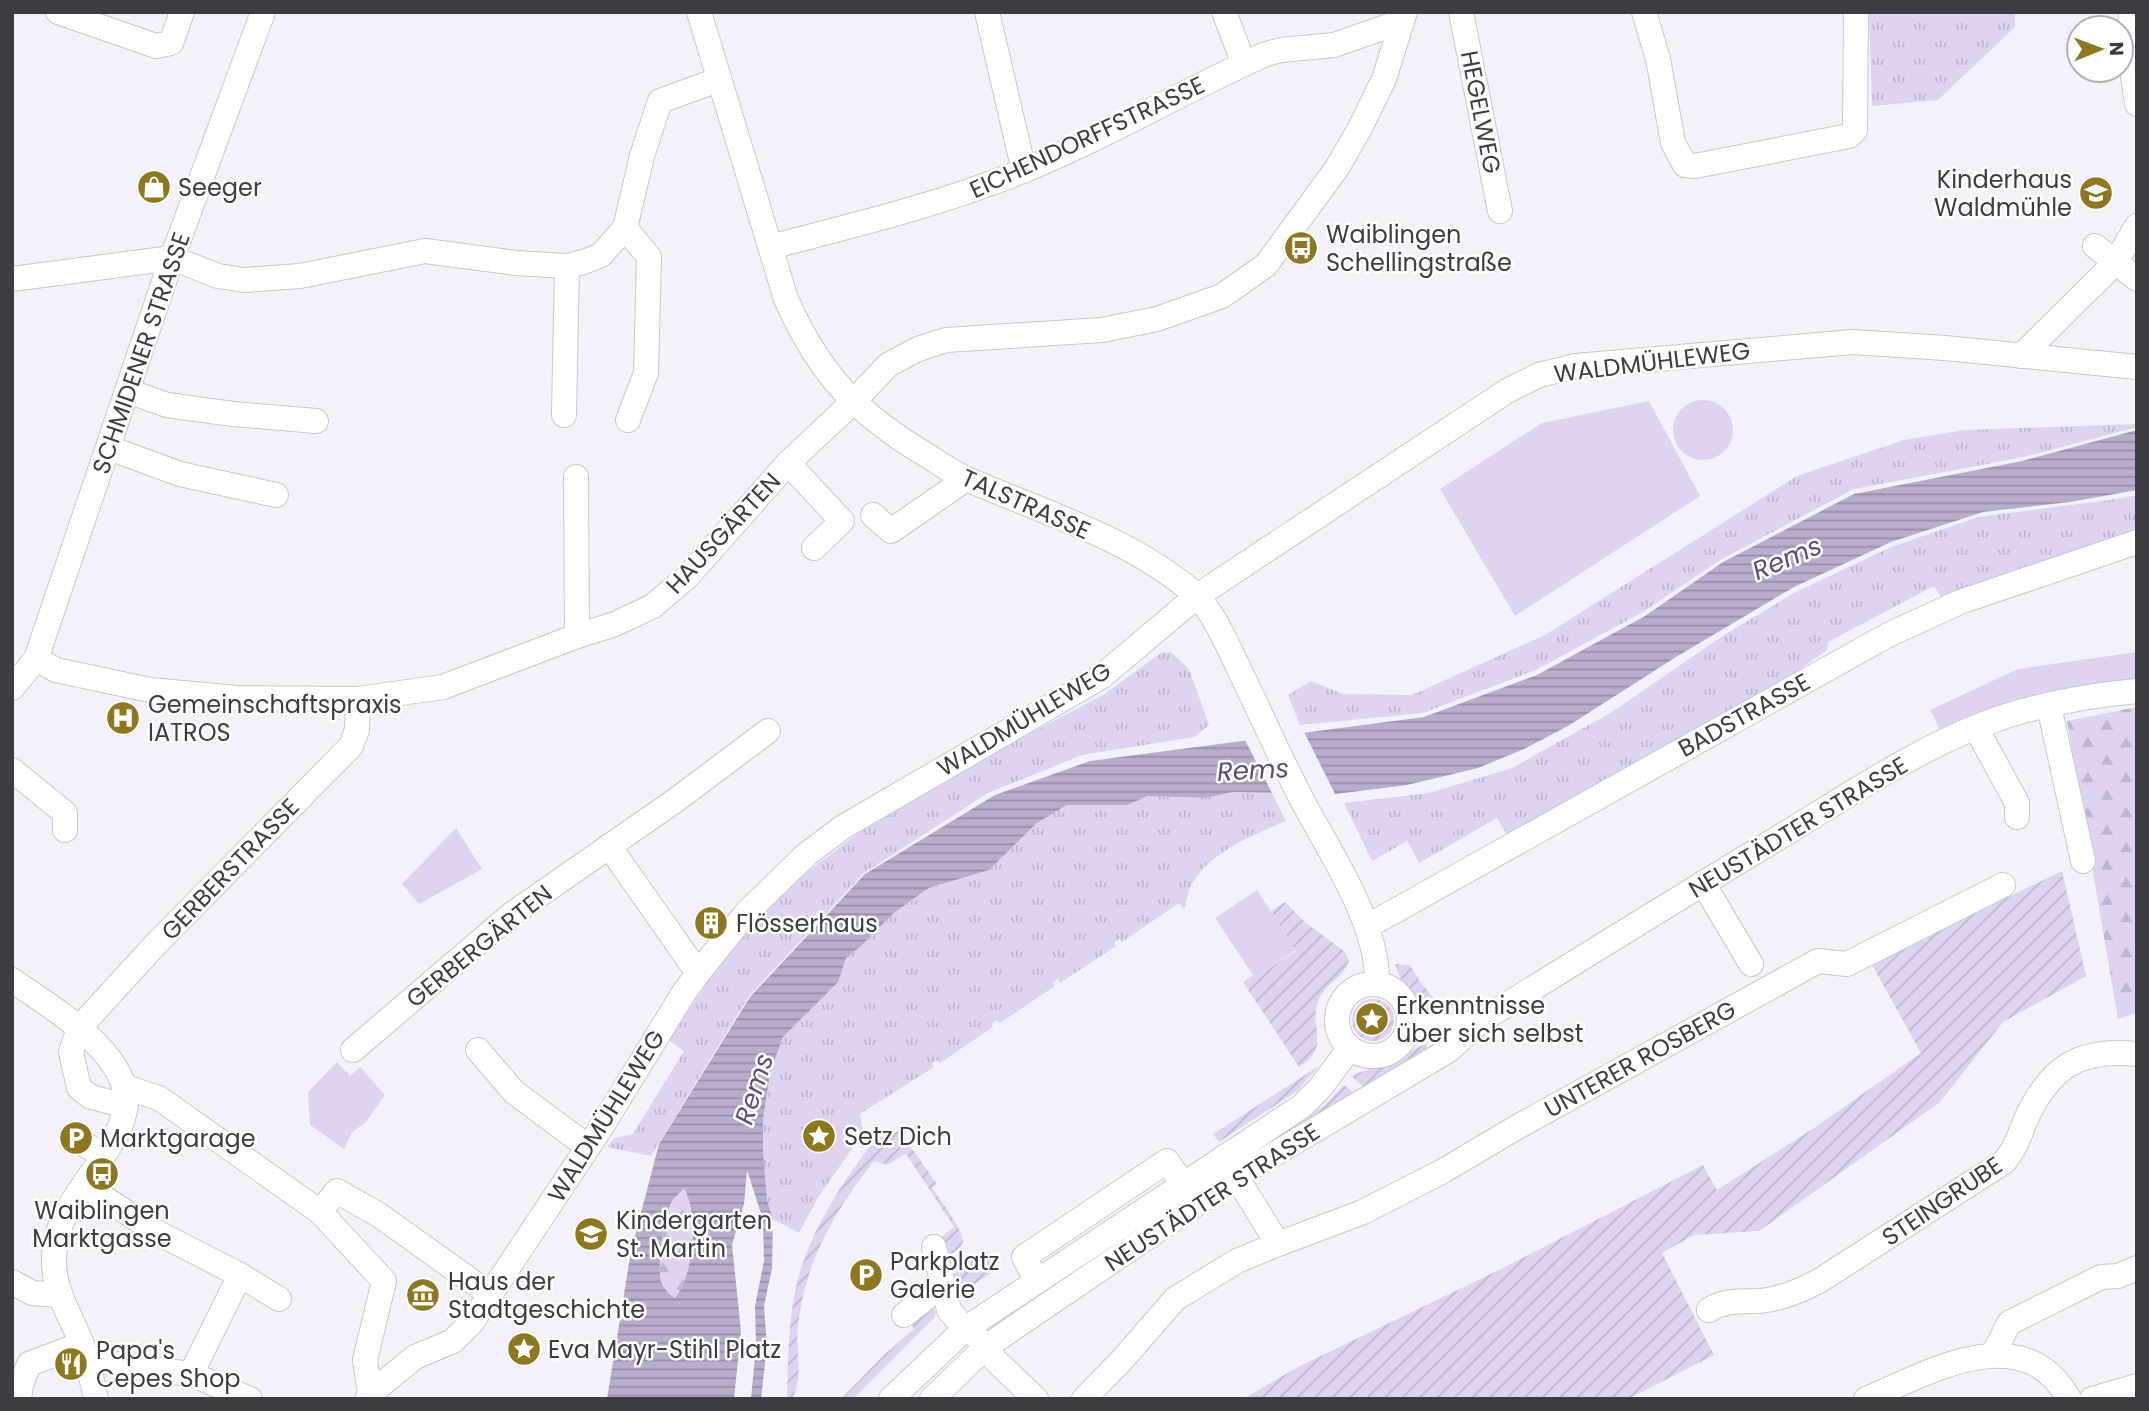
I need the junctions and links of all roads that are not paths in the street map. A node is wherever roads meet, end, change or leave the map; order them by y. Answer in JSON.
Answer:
{"nodes":[{"id":1,"x":58,"y":12,"type":"edge"},
{"id":2,"x":182,"y":12,"type":"edge"},
{"id":3,"x":263,"y":12,"type":"edge"},
{"id":4,"x":699,"y":12,"type":"edge"},
{"id":5,"x":988,"y":12,"type":"edge"},
{"id":6,"x":1224,"y":12,"type":"edge"},
{"id":7,"x":1461,"y":12,"type":"edge"},
{"id":8,"x":1644,"y":12,"type":"edge"},
{"id":9,"x":1856,"y":12,"type":"edge"},
{"id":10,"x":2131,"y":12,"type":"edge"},
{"id":11,"x":1402,"y":17,"type":"edge"},
{"id":12,"x":1334,"y":45,"type":"junction"},
{"id":13,"x":1244,"y":64,"type":"junction"},
{"id":14,"x":1384,"y":79,"type":"junction"},
{"id":15,"x":718,"y":80,"type":"junction"},
{"id":16,"x":2137,"y":104,"type":"edge"},
{"id":17,"x":1024,"y":171,"type":"junction"},
{"id":18,"x":1500,"y":211,"type":"dead end"},
{"id":19,"x":2137,"y":226,"type":"edge"},
{"id":20,"x":625,"y":228,"type":"junction"},
{"id":21,"x":2095,"y":246,"type":"dead end"},
{"id":22,"x":770,"y":247,"type":"junction"},
{"id":23,"x":172,"y":258,"type":"junction"},
{"id":24,"x":2115,"y":263,"type":"junction"},
{"id":25,"x":567,"y":266,"type":"junction"},
{"id":26,"x":12,"y":279,"type":"edge"},
{"id":27,"x":2137,"y":279,"type":"edge"},
{"id":28,"x":2021,"y":356,"type":"junction"},
{"id":29,"x":2137,"y":367,"type":"edge"},
{"id":30,"x":128,"y":391,"type":"junction"},
{"id":31,"x":852,"y":402,"type":"junction"},
{"id":32,"x":564,"y":415,"type":"dead end"},
{"id":33,"x":628,"y":420,"type":"dead end"},
{"id":34,"x":316,"y":421,"type":"dead end"},
{"id":35,"x":109,"y":448,"type":"junction"},
{"id":36,"x":788,"y":463,"type":"junction"},
{"id":37,"x":576,"y":477,"type":"dead end"},
{"id":38,"x":966,"y":479,"type":"junction"},
{"id":39,"x":276,"y":495,"type":"dead end"},
{"id":40,"x":873,"y":515,"type":"dead end"},
{"id":41,"x":2137,"y":542,"type":"edge"},
{"id":42,"x":814,"y":548,"type":"dead end"},
{"id":43,"x":1197,"y":596,"type":"junction"},
{"id":44,"x":577,"y":636,"type":"junction"},
{"id":45,"x":36,"y":659,"type":"junction"},
{"id":46,"x":12,"y":688,"type":"edge"},
{"id":47,"x":2137,"y":691,"type":"edge"},
{"id":48,"x":358,"y":699,"type":"junction"},
{"id":49,"x":2049,"y":706,"type":"junction"},
{"id":50,"x":1976,"y":727,"type":"junction"},
{"id":51,"x":768,"y":731,"type":"dead end"},
{"id":52,"x":12,"y":770,"type":"edge"},
{"id":53,"x":2017,"y":817,"type":"dead end"},
{"id":54,"x":65,"y":830,"type":"dead end"},
{"id":55,"x":609,"y":846,"type":"junction"},
{"id":56,"x":2083,"y":861,"type":"dead end"},
{"id":57,"x":1703,"y":883,"type":"junction"},
{"id":58,"x":2003,"y":885,"type":"dead end"},
{"id":59,"x":1368,"y":926,"type":"junction"},
{"id":60,"x":1751,"y":964,"type":"dead end"},
{"id":61,"x":698,"y":973,"type":"junction"},
{"id":62,"x":12,"y":980,"type":"edge"},
{"id":63,"x":1377,"y":984,"type":"junction"},
{"id":64,"x":1482,"y":1020,"type":"junction"},
{"id":65,"x":83,"y":1023,"type":"junction"},
{"id":66,"x":1409,"y":1024,"type":"junction"},
{"id":67,"x":1350,"y":1048,"type":"junction"},
{"id":68,"x":353,"y":1050,"type":"dead end"},
{"id":69,"x":478,"y":1051,"type":"dead end"},
{"id":70,"x":2137,"y":1054,"type":"edge"},
{"id":71,"x":125,"y":1097,"type":"junction"},
{"id":72,"x":588,"y":1147,"type":"junction"},
{"id":73,"x":1230,"y":1167,"type":"junction"},
{"id":74,"x":84,"y":1185,"type":"junction"},
{"id":75,"x":320,"y":1212,"type":"junction"},
{"id":76,"x":1278,"y":1244,"type":"junction"},
{"id":77,"x":934,"y":1247,"type":"dead end"},
{"id":78,"x":2137,"y":1268,"type":"edge"},
{"id":79,"x":240,"y":1275,"type":"junction"},
{"id":80,"x":12,"y":1282,"type":"edge"},
{"id":81,"x":942,"y":1282,"type":"junction"},
{"id":82,"x":491,"y":1295,"type":"junction"},
{"id":83,"x":59,"y":1296,"type":"junction"},
{"id":84,"x":279,"y":1299,"type":"dead end"},
{"id":85,"x":1709,"y":1310,"type":"dead end"},
{"id":86,"x":904,"y":1315,"type":"dead end"},
{"id":87,"x":967,"y":1328,"type":"junction"},
{"id":88,"x":84,"y":1351,"type":"junction"},
{"id":89,"x":990,"y":1355,"type":"junction"},
{"id":90,"x":1993,"y":1355,"type":"junction"},
{"id":91,"x":191,"y":1374,"type":"junction"},
{"id":92,"x":369,"y":1382,"type":"edge"},
{"id":93,"x":2137,"y":1386,"type":"edge"},
{"id":94,"x":947,"y":1394,"type":"edge"},
{"id":95,"x":19,"y":1399,"type":"edge"},
{"id":96,"x":96,"y":1399,"type":"edge"},
{"id":97,"x":250,"y":1399,"type":"edge"},
{"id":98,"x":891,"y":1399,"type":"edge"},
{"id":99,"x":1036,"y":1399,"type":"edge"},
{"id":100,"x":1084,"y":1399,"type":"edge"},
{"id":101,"x":1866,"y":1399,"type":"edge"},
{"id":102,"x":2069,"y":1399,"type":"edge"},
{"id":103,"x":2092,"y":1399,"type":"edge"}],
"edges":[{"from":1,"to":2,"type":"street"},
{"from":3,"to":23,"type":"street","name":"SCHMIDENER STRASSE"},
{"from":4,"to":15,"type":"street","name":"TALSTRASSE"},
{"from":5,"to":17,"type":"street"},
{"from":6,"to":13,"type":"street"},
{"from":7,"to":18,"type":"street","name":"HEGELWEG"},
{"from":8,"to":9,"type":"street"},
{"from":10,"to":16,"type":"street"},
{"from":11,"to":12,"type":"street","name":"EICHENDORFFSTRASSE"},
{"from":11,"to":14,"type":"street","name":"HAUSGÄRTEN"},
{"from":12,"to":13,"type":"street","name":"EICHENDORFFSTRASSE"},
{"from":12,"to":14,"type":"street"},
{"from":13,"to":17,"type":"street","name":"EICHENDORFFSTRASSE"},
{"from":14,"to":31,"type":"street","name":"HAUSGÄRTEN"},
{"from":15,"to":20,"type":"street"},
{"from":15,"to":22,"type":"street","name":"TALSTRASSE"},
{"from":17,"to":22,"type":"street","name":"EICHENDORFFSTRASSE"},
{"from":19,"to":24,"type":"street"},
{"from":20,"to":25,"type":"street"},
{"from":20,"to":33,"type":"street"},
{"from":21,"to":24,"type":"street"},
{"from":22,"to":31,"type":"street","name":"TALSTRASSE"},
{"from":23,"to":25,"type":"street"},
{"from":23,"to":26,"type":"street"},
{"from":23,"to":30,"type":"street","name":"SCHMIDENER STRASSE"},
{"from":24,"to":27,"type":"street"},
{"from":24,"to":28,"type":"street"},
{"from":25,"to":32,"type":"street"},
{"from":28,"to":29,"type":"street","name":"WALDMÜHLEWEG"},
{"from":28,"to":43,"type":"street","name":"WALDMÜHLEWEG"},
{"from":30,"to":34,"type":"street"},
{"from":30,"to":35,"type":"street","name":"SCHMIDENER STRASSE"},
{"from":31,"to":36,"type":"street","name":"HAUSGÄRTEN"},
{"from":31,"to":38,"type":"street","name":"TALSTRASSE"},
{"from":35,"to":39,"type":"street"},
{"from":35,"to":45,"type":"street","name":"SCHMIDENER STRASSE"},
{"from":36,"to":42,"type":"street"},
{"from":36,"to":44,"type":"street","name":"HAUSGÄRTEN"},
{"from":37,"to":44,"type":"street"},
{"from":38,"to":40,"type":"street"},
{"from":38,"to":43,"type":"street","name":"TALSTRASSE"},
{"from":41,"to":59,"type":"street","name":"BADSTRASSE"},
{"from":43,"to":59,"type":"street","name":"TALSTRASSE"},
{"from":43,"to":61,"type":"street","name":"WALDMÜHLEWEG"},
{"from":44,"to":48,"type":"street","name":"HAUSGÄRTEN"},
{"from":45,"to":46,"type":"street","name":"SCHMIDENER STRASSE"},
{"from":45,"to":48,"type":"street","name":"HAUSGÄRTEN"},
{"from":47,"to":49,"type":"street","name":"NEUSTÄDTER STRASSE"},
{"from":48,"to":65,"type":"street","name":"GERBERSTRASSE"},
{"from":49,"to":50,"type":"street","name":"NEUSTÄDTER STRASSE"},
{"from":49,"to":56,"type":"street"},
{"from":50,"to":53,"type":"street"},
{"from":50,"to":57,"type":"street","name":"NEUSTÄDTER STRASSE"},
{"from":51,"to":55,"type":"street","name":"GERBERGÄRTEN"},
{"from":52,"to":54,"type":"street"},
{"from":55,"to":61,"type":"street"},
{"from":55,"to":68,"type":"street","name":"GERBERGÄRTEN"},
{"from":57,"to":60,"type":"street"},
{"from":57,"to":64,"type":"street","name":"NEUSTÄDTER STRASSE"},
{"from":58,"to":76,"type":"street","name":"UNTERER ROSBERG"},
{"from":59,"to":63,"type":"street","name":"TALSTRASSE"},
{"from":61,"to":72,"type":"street","name":"WALDMÜHLEWEG"},
{"from":62,"to":65,"type":"street"},
{"from":63,"to":66,"type":"street"},
{"from":63,"to":67,"type":"street"},
{"from":64,"to":66,"type":"street","name":"NEUSTÄDTER STRASSE"},
{"from":64,"to":73,"type":"street","name":"NEUSTÄDTER STRASSE"},
{"from":65,"to":71,"type":"street"},
{"from":65,"to":71,"type":"street"},
{"from":66,"to":67,"type":"street"},
{"from":67,"to":73,"type":"street","name":"NEUSTÄDTER STRASSE"},
{"from":69,"to":72,"type":"street"},
{"from":70,"to":85,"type":"street","name":"STEINGRUBE"},
{"from":71,"to":74,"type":"street"},
{"from":71,"to":75,"type":"street"},
{"from":72,"to":82,"type":"street","name":"WALDMÜHLEWEG"},
{"from":73,"to":76,"type":"street"},
{"from":73,"to":87,"type":"street","name":"NEUSTÄDTER STRASSE"},
{"from":73,"to":89,"type":"street","name":"NEUSTÄDTER STRASSE"},
{"from":74,"to":79,"type":"street"},
{"from":74,"to":83,"type":"street"},
{"from":75,"to":82,"type":"street"},
{"from":75,"to":92,"type":"street"},
{"from":76,"to":100,"type":"street","name":"UNTERER ROSBERG"},
{"from":77,"to":81,"type":"street"},
{"from":78,"to":90,"type":"street"},
{"from":79,"to":84,"type":"street"},
{"from":79,"to":91,"type":"street"},
{"from":80,"to":83,"type":"street"},
{"from":81,"to":86,"type":"street"},
{"from":81,"to":87,"type":"street"},
{"from":82,"to":92,"type":"street","name":"WALDMÜHLEWEG"},
{"from":83,"to":88,"type":"street"},
{"from":87,"to":89,"type":"street"},
{"from":87,"to":98,"type":"street","name":"NEUSTÄDTER STRASSE"},
{"from":88,"to":91,"type":"street"},
{"from":88,"to":95,"type":"street"},
{"from":88,"to":96,"type":"street"},
{"from":89,"to":94,"type":"street","name":"NEUSTÄDTER STRASSE"},
{"from":89,"to":99,"type":"street"},
{"from":90,"to":101,"type":"street"},
{"from":90,"to":102,"type":"street"},
{"from":91,"to":97,"type":"street"},
{"from":93,"to":103,"type":"street"}]}
